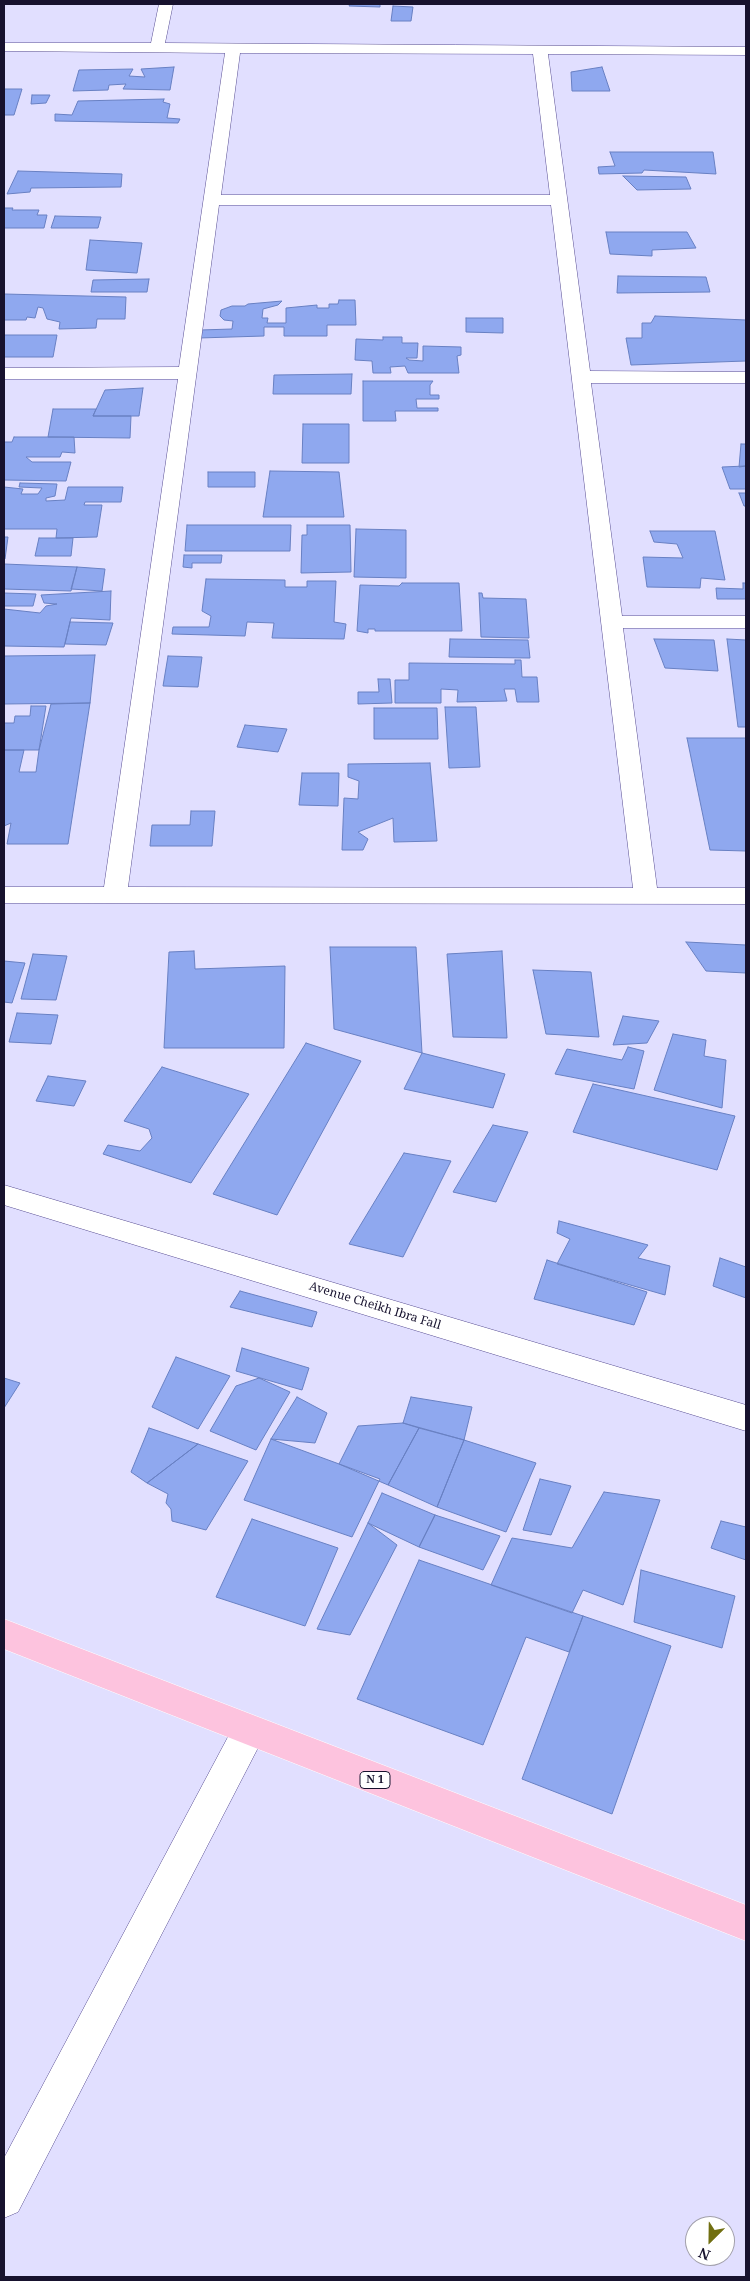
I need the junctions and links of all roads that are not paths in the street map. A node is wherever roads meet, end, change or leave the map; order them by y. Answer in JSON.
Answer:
{"nodes":[{"id":1,"x":166,"y":4,"type":"edge"},
{"id":2,"x":4,"y":47,"type":"edge"},
{"id":3,"x":156,"y":48,"type":"junction"},
{"id":4,"x":233,"y":48,"type":"junction"},
{"id":5,"x":540,"y":50,"type":"junction"},
{"id":6,"x":746,"y":51,"type":"edge"},
{"id":7,"x":212,"y":200,"type":"junction"},
{"id":8,"x":558,"y":200,"type":"junction"},
{"id":9,"x":4,"y":373,"type":"edge"},
{"id":10,"x":188,"y":373,"type":"junction"},
{"id":11,"x":581,"y":377,"type":"junction"},
{"id":12,"x":746,"y":377,"type":"edge"},
{"id":13,"x":612,"y":622,"type":"junction"},
{"id":14,"x":746,"y":622,"type":"edge"},
{"id":15,"x":4,"y":895,"type":"edge"},
{"id":16,"x":116,"y":895,"type":"junction"},
{"id":17,"x":646,"y":896,"type":"junction"},
{"id":18,"x":746,"y":896,"type":"edge"},
{"id":19,"x":4,"y":1194,"type":"edge"},
{"id":20,"x":746,"y":1418,"type":"edge"},
{"id":21,"x":4,"y":1634,"type":"edge"},
{"id":22,"x":249,"y":1731,"type":"junction"},
{"id":23,"x":746,"y":1924,"type":"edge"},
{"id":24,"x":4,"y":2198,"type":"edge"}],
"edges":[{"from":1,"to":3,"type":"street"},
{"from":2,"to":3,"type":"street"},
{"from":3,"to":4,"type":"street"},
{"from":4,"to":5,"type":"street"},
{"from":4,"to":7,"type":"street"},
{"from":5,"to":6,"type":"street"},
{"from":5,"to":8,"type":"street"},
{"from":7,"to":8,"type":"street"},
{"from":7,"to":10,"type":"street"},
{"from":8,"to":11,"type":"street"},
{"from":9,"to":10,"type":"street"},
{"from":10,"to":16,"type":"street"},
{"from":11,"to":12,"type":"street"},
{"from":11,"to":13,"type":"street"},
{"from":13,"to":14,"type":"street"},
{"from":13,"to":17,"type":"street"},
{"from":15,"to":16,"type":"street"},
{"from":16,"to":17,"type":"street"},
{"from":17,"to":18,"type":"street"},
{"from":19,"to":20,"type":"street","name":"Avenue Cheikh Ibra Fall"},
{"from":21,"to":22,"type":"highway","number":"N 1"},
{"from":22,"to":23,"type":"highway","number":"N 1"},
{"from":22,"to":24,"type":"street"}]}
